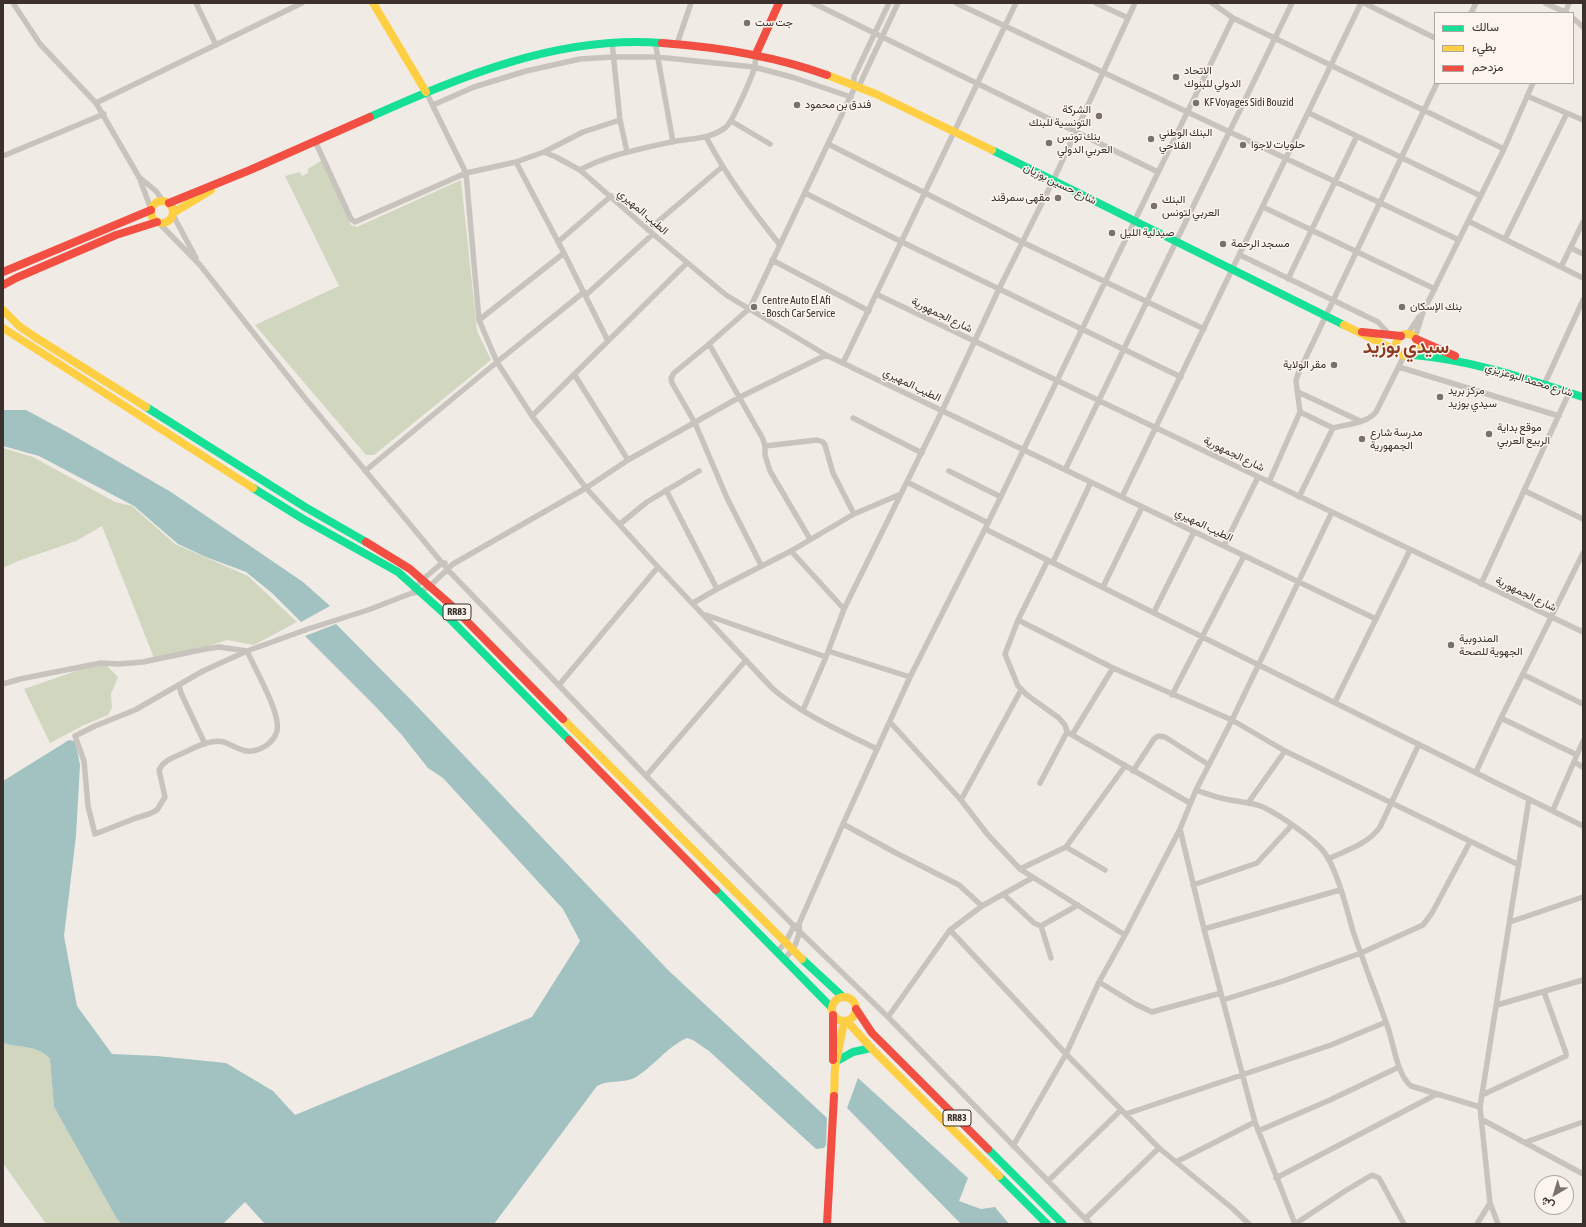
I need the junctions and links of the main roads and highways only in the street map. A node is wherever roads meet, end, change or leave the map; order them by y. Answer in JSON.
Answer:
{"nodes":[{"id":1,"x":373,"y":3,"type":"edge"},
{"id":2,"x":779,"y":3,"type":"edge"},
{"id":3,"x":756,"y":54,"type":"junction"},
{"id":4,"x":426,"y":92,"type":"junction"},
{"id":5,"x":220,"y":184,"type":"junction"},
{"id":6,"x":166,"y":202,"type":"junction"},
{"id":7,"x":151,"y":210,"type":"junction"},
{"id":8,"x":173,"y":214,"type":"junction"},
{"id":9,"x":158,"y":222,"type":"junction"},
{"id":10,"x":3,"y":272,"type":"edge"},
{"id":11,"x":3,"y":285,"type":"edge"},
{"id":12,"x":3,"y":310,"type":"edge"},
{"id":13,"x":3,"y":328,"type":"edge"},
{"id":14,"x":1357,"y":331,"type":"junction"},
{"id":15,"x":1404,"y":335,"type":"junction"},
{"id":16,"x":1415,"y":339,"type":"junction"},
{"id":17,"x":1405,"y":354,"type":"junction"},
{"id":18,"x":1474,"y":364,"type":"junction"},
{"id":19,"x":1583,"y":397,"type":"edge"},
{"id":20,"x":843,"y":997,"type":"junction"},
{"id":21,"x":856,"y":1009,"type":"junction"},
{"id":22,"x":832,"y":1011,"type":"junction"},
{"id":23,"x":846,"y":1022,"type":"junction"},
{"id":24,"x":871,"y":1048,"type":"junction"},
{"id":25,"x":836,"y":1064,"type":"junction"},
{"id":26,"x":827,"y":1224,"type":"edge"},
{"id":27,"x":1047,"y":1224,"type":"edge"},
{"id":28,"x":1063,"y":1224,"type":"edge"}],
"edges":[{"from":1,"to":4,"type":"main road"},
{"from":2,"to":3,"type":"main road"},
{"from":3,"to":4,"type":"main road","name":"شارع حسين بوزيان"},
{"from":3,"to":14,"type":"main road","name":"شارع حسين بوزيان"},
{"from":4,"to":5,"type":"main road","name":"شارع حسين بوزيان"},
{"from":5,"to":6,"type":"main road"},
{"from":5,"to":8,"type":"main road"},
{"from":6,"to":7,"type":"main road"},
{"from":6,"to":8,"type":"main road"},
{"from":7,"to":9,"type":"main road"},
{"from":7,"to":10,"type":"main road"},
{"from":8,"to":9,"type":"main road"},
{"from":9,"to":11,"type":"main road"},
{"from":12,"to":20,"type":"main road","number":"RR83"},
{"from":13,"to":22,"type":"main road","number":"RR83"},
{"from":14,"to":15,"type":"main road","name":"شارع حسين بوزيان"},
{"from":14,"to":17,"type":"main road","name":"شارع حسين بوزيان"},
{"from":15,"to":16,"type":"main road","name":"شارع محمد البوعزيزي"},
{"from":15,"to":17,"type":"main road"},
{"from":16,"to":17,"type":"main road"},
{"from":16,"to":18,"type":"main road","name":"شارع محمد البوعزيزي"},
{"from":17,"to":18,"type":"main road","name":"شارع محمد البوعزيزي"},
{"from":18,"to":19,"type":"main road","name":"شارع محمد البوعزيزي"},
{"from":20,"to":21,"type":"main road","number":"RR83"},
{"from":20,"to":22,"type":"main road"},
{"from":21,"to":23,"type":"main road"},
{"from":21,"to":28,"type":"main road","number":"RR83"},
{"from":22,"to":23,"type":"main road","number":"RR83"},
{"from":22,"to":25,"type":"main road"},
{"from":23,"to":24,"type":"main road","number":"RR83"},
{"from":23,"to":25,"type":"main road"},
{"from":24,"to":25,"type":"main road"},
{"from":24,"to":27,"type":"main road","number":"RR83"},
{"from":25,"to":26,"type":"main road"}]}
